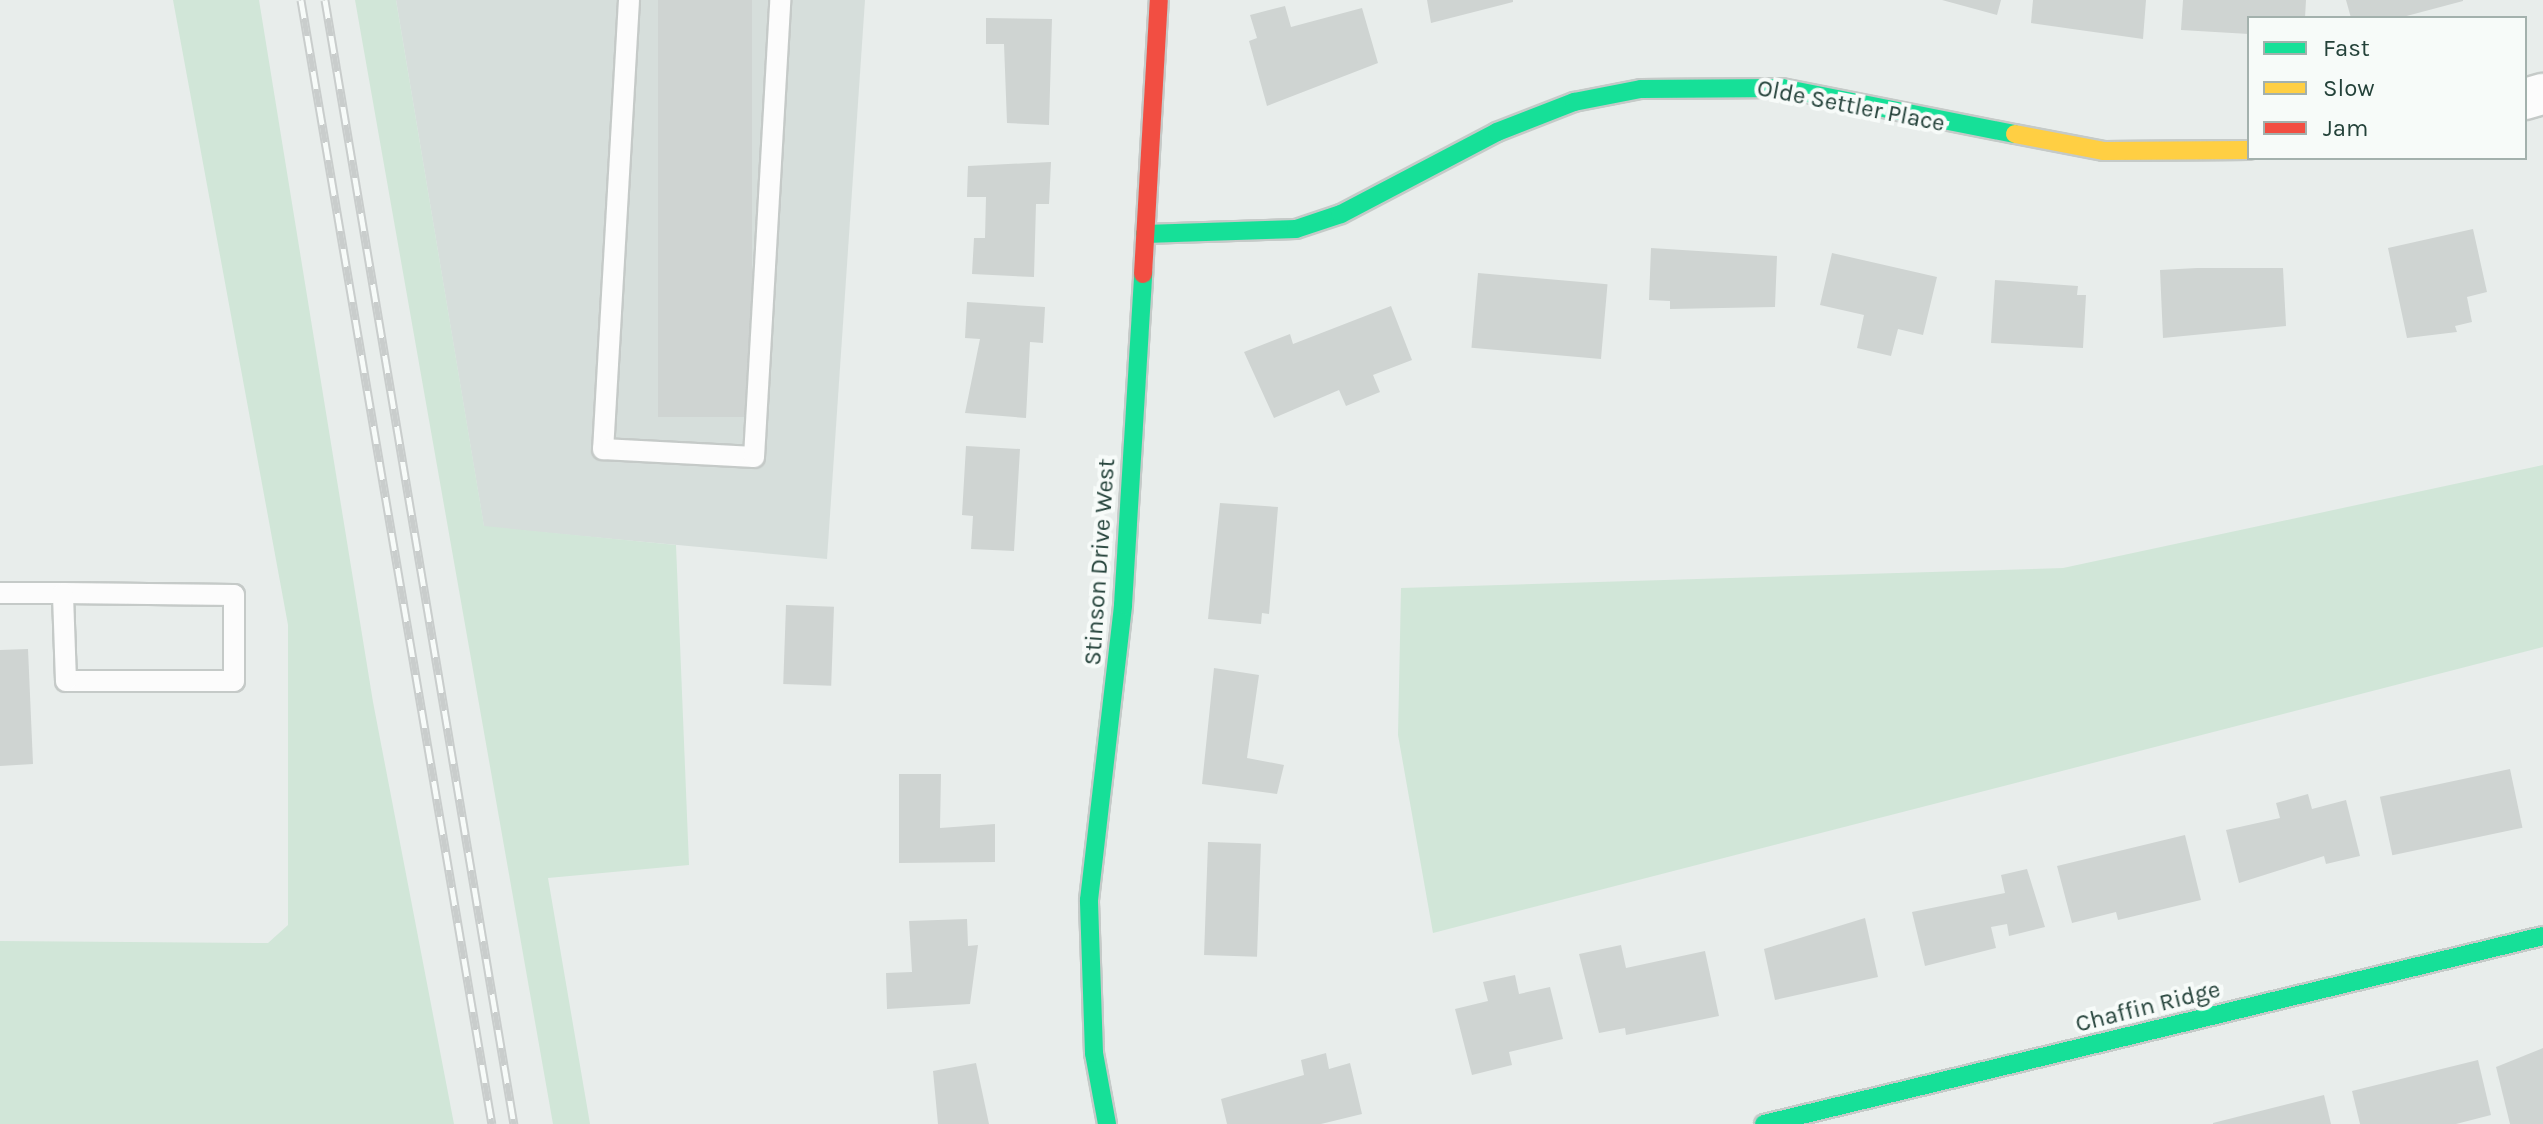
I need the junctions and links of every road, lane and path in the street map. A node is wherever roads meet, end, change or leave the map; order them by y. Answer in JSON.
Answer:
{"nodes":[{"id":1,"x":629,"y":0,"type":"edge"},
{"id":2,"x":780,"y":0,"type":"edge"},
{"id":3,"x":1159,"y":0,"type":"edge"},
{"id":4,"x":2247,"y":150,"type":"edge"},
{"id":5,"x":1145,"y":234,"type":"junction"},
{"id":6,"x":0,"y":593,"type":"edge"},
{"id":7,"x":63,"y":593,"type":"junction"},
{"id":8,"x":2543,"y":936,"type":"edge"},
{"id":9,"x":1107,"y":1124,"type":"edge"},
{"id":10,"x":1764,"y":1124,"type":"edge"}],
"edges":[{"from":1,"to":2,"type":"lane"},
{"from":3,"to":5,"type":"street","name":"Stinson Drive West"},
{"from":4,"to":5,"type":"street","name":"Olde Settler Place"},
{"from":5,"to":9,"type":"street","name":"Stinson Drive West"},
{"from":6,"to":7,"type":"lane"},
{"from":7,"to":7,"type":"lane"},
{"from":8,"to":10,"type":"street","name":"Chaffin Ridge"}]}
